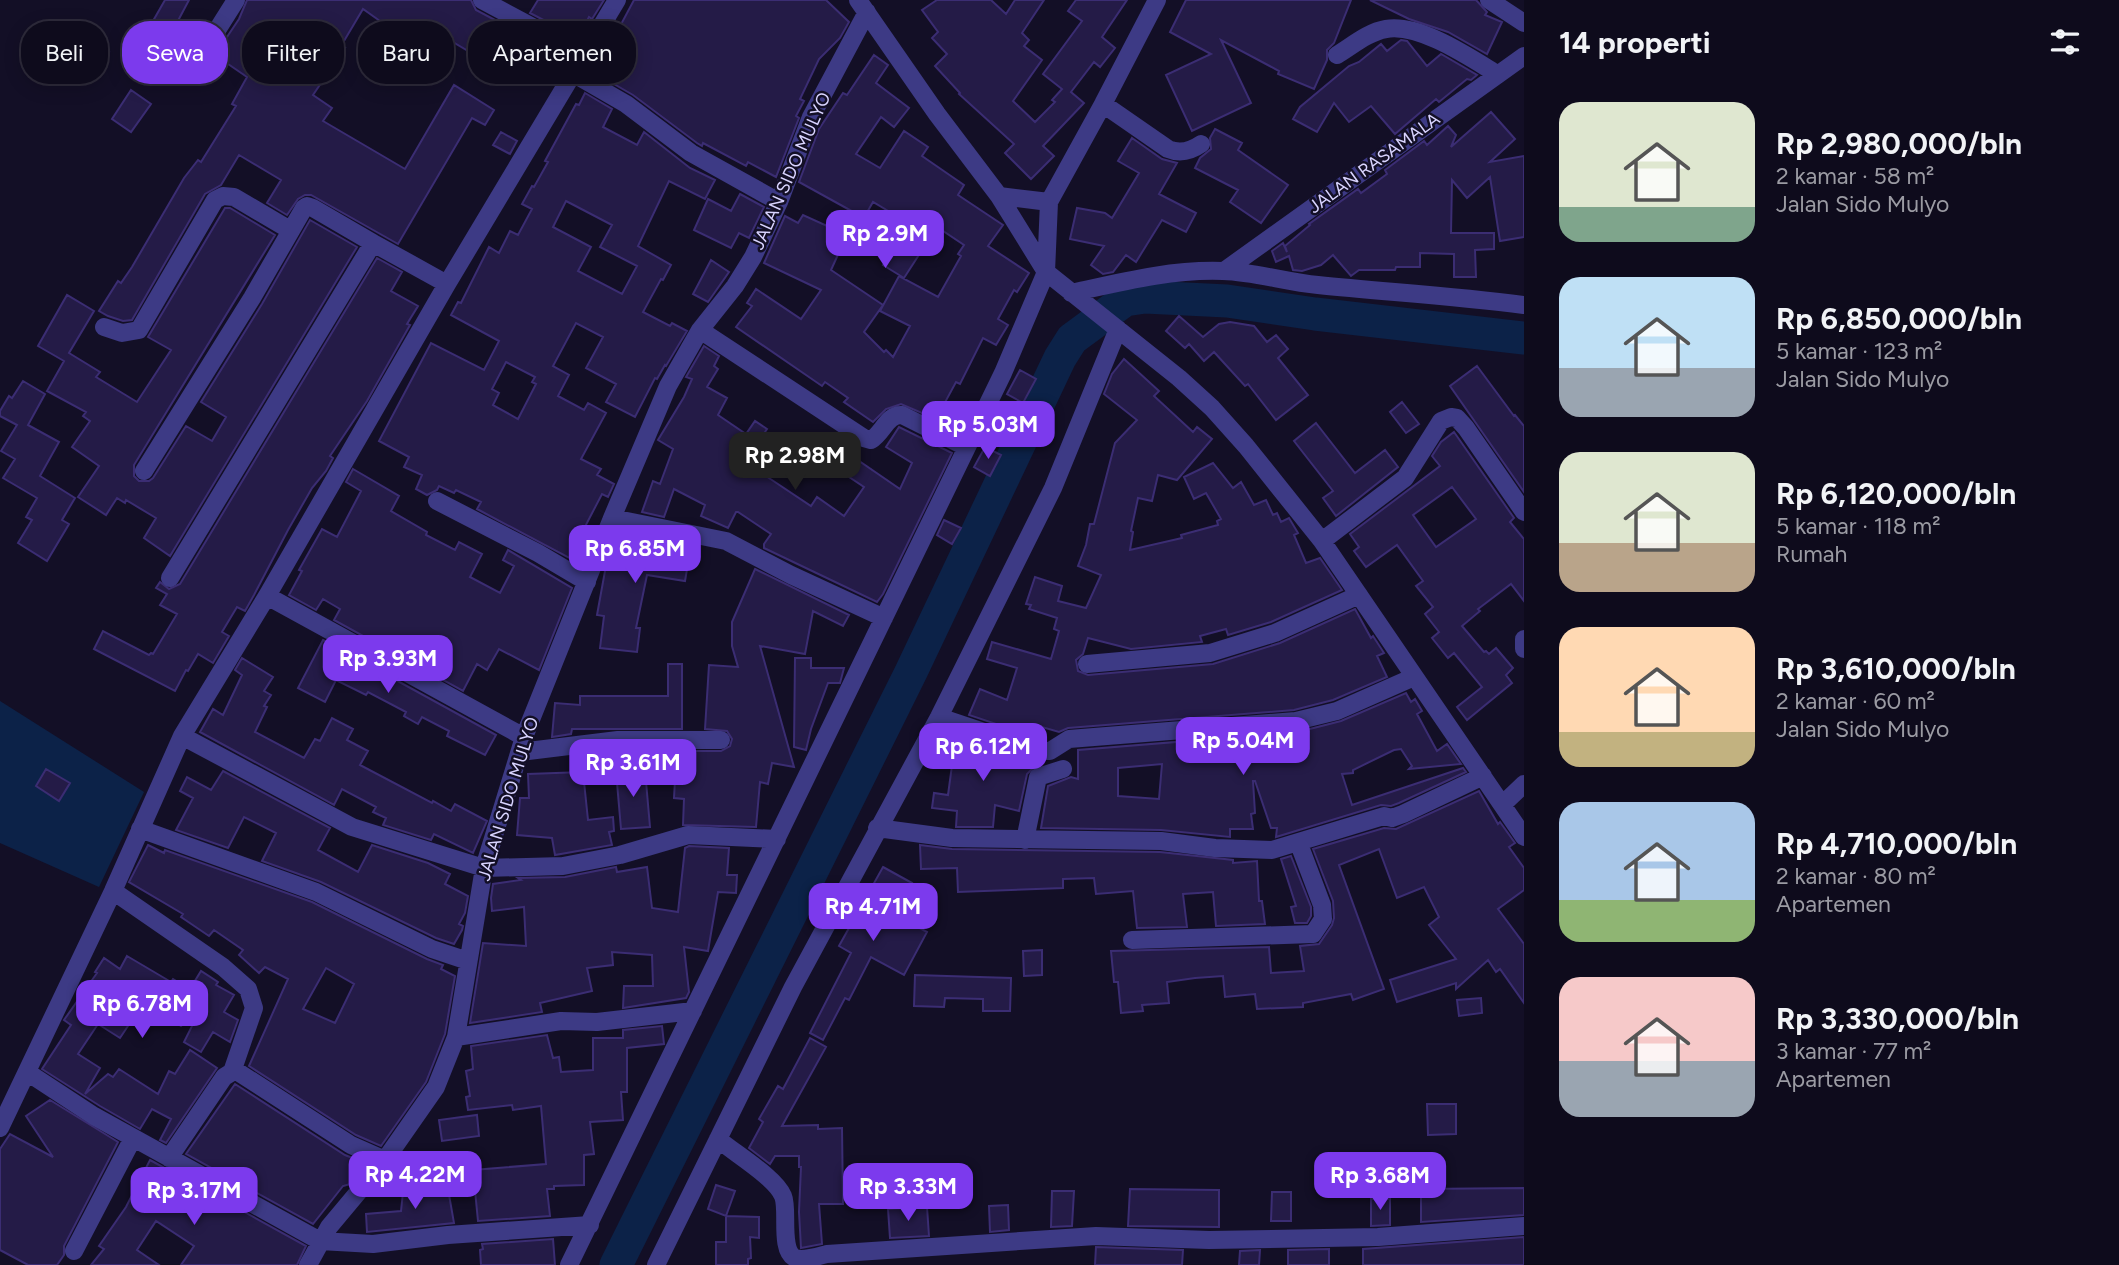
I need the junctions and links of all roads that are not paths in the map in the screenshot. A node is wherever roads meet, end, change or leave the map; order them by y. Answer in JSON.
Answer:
{"nodes":[{"id":1,"x":236,"y":0,"type":"edge"},
{"id":2,"x":482,"y":0,"type":"edge"},
{"id":3,"x":617,"y":0,"type":"edge"},
{"id":4,"x":1157,"y":0,"type":"edge"},
{"id":5,"x":1489,"y":0,"type":"edge"},
{"id":6,"x":863,"y":6,"type":"edge"},
{"id":7,"x":223,"y":21,"type":"edge"},
{"id":8,"x":521,"y":21,"type":"edge"},
{"id":9,"x":605,"y":21,"type":"edge"},
{"id":10,"x":1524,"y":23,"type":"edge"},
{"id":11,"x":1337,"y":55,"type":"dead end"},
{"id":12,"x":1524,"y":57,"type":"edge"},
{"id":13,"x":1497,"y":74,"type":"junction"},
{"id":14,"x":568,"y":84,"type":"edge"},
{"id":15,"x":591,"y":84,"type":"edge"},
{"id":16,"x":1103,"y":104,"type":"junction"},
{"id":17,"x":1201,"y":144,"type":"dead end"},
{"id":18,"x":999,"y":195,"type":"junction"},
{"id":19,"x":779,"y":202,"type":"junction"},
{"id":20,"x":1049,"y":202,"type":"junction"},
{"id":21,"x":290,"y":230,"type":"junction"},
{"id":22,"x":373,"y":243,"type":"junction"},
{"id":23,"x":1224,"y":271,"type":"junction"},
{"id":24,"x":1046,"y":272,"type":"junction"},
{"id":25,"x":447,"y":284,"type":"junction"},
{"id":26,"x":1071,"y":293,"type":"junction"},
{"id":27,"x":1524,"y":305,"type":"edge"},
{"id":28,"x":104,"y":327,"type":"dead end"},
{"id":29,"x":1115,"y":327,"type":"junction"},
{"id":30,"x":700,"y":330,"type":"junction"},
{"id":31,"x":966,"y":447,"type":"junction"},
{"id":32,"x":144,"y":471,"type":"dead end"},
{"id":33,"x":437,"y":501,"type":"dead end"},
{"id":34,"x":1524,"y":512,"type":"edge"},
{"id":35,"x":612,"y":518,"type":"junction"},
{"id":36,"x":1322,"y":541,"type":"junction"},
{"id":37,"x":170,"y":578,"type":"dead end"},
{"id":38,"x":587,"y":582,"type":"junction"},
{"id":39,"x":1359,"y":595,"type":"junction"},
{"id":40,"x":267,"y":596,"type":"junction"},
{"id":41,"x":884,"y":618,"type":"junction"},
{"id":42,"x":1524,"y":639,"type":"edge"},
{"id":43,"x":1524,"y":649,"type":"edge"},
{"id":44,"x":1087,"y":664,"type":"dead end"},
{"id":45,"x":1414,"y":677,"type":"junction"},
{"id":46,"x":939,"y":717,"type":"junction"},
{"id":47,"x":182,"y":736,"type":"junction"},
{"id":48,"x":721,"y":740,"type":"dead end"},
{"id":49,"x":522,"y":744,"type":"junction"},
{"id":50,"x":1063,"y":769,"type":"dead end"},
{"id":51,"x":1483,"y":776,"type":"junction"},
{"id":52,"x":1524,"y":785,"type":"edge"},
{"id":53,"x":1503,"y":804,"type":"junction"},
{"id":54,"x":877,"y":828,"type":"junction"},
{"id":55,"x":140,"y":829,"type":"junction"},
{"id":56,"x":1524,"y":837,"type":"edge"},
{"id":57,"x":777,"y":839,"type":"junction"},
{"id":58,"x":1025,"y":840,"type":"junction"},
{"id":59,"x":1299,"y":844,"type":"junction"},
{"id":60,"x":484,"y":868,"type":"junction"},
{"id":61,"x":113,"y":891,"type":"junction"},
{"id":62,"x":1132,"y":940,"type":"dead end"},
{"id":63,"x":468,"y":961,"type":"junction"},
{"id":64,"x":693,"y":1011,"type":"junction"},
{"id":65,"x":456,"y":1037,"type":"junction"},
{"id":66,"x":27,"y":1072,"type":"junction"},
{"id":67,"x":232,"y":1072,"type":"junction"},
{"id":68,"x":0,"y":1128,"type":"edge"},
{"id":69,"x":134,"y":1138,"type":"junction"},
{"id":70,"x":718,"y":1139,"type":"junction"},
{"id":71,"x":169,"y":1158,"type":"junction"},
{"id":72,"x":386,"y":1160,"type":"junction"},
{"id":73,"x":590,"y":1225,"type":"junction"},
{"id":74,"x":1524,"y":1226,"type":"edge"},
{"id":75,"x":320,"y":1241,"type":"junction"},
{"id":76,"x":74,"y":1251,"type":"dead end"},
{"id":77,"x":308,"y":1265,"type":"edge"},
{"id":78,"x":569,"y":1265,"type":"edge"},
{"id":79,"x":656,"y":1265,"type":"edge"}],
"edges":[{"from":1,"to":7,"type":"street"},
{"from":2,"to":8,"type":"street"},
{"from":3,"to":9,"type":"street"},
{"from":4,"to":16,"type":"street"},
{"from":5,"to":10,"type":"street"},
{"from":6,"to":18,"type":"street"},
{"from":6,"to":19,"type":"street","name":"JALAN SIDO MULYO"},
{"from":11,"to":13,"type":"street"},
{"from":12,"to":13,"type":"street","name":"JALAN RASAMALA"},
{"from":13,"to":23,"type":"street","name":"JALAN RASAMALA"},
{"from":14,"to":25,"type":"street"},
{"from":15,"to":19,"type":"street"},
{"from":16,"to":17,"type":"street"},
{"from":16,"to":20,"type":"street"},
{"from":18,"to":20,"type":"street"},
{"from":18,"to":24,"type":"street"},
{"from":19,"to":30,"type":"street","name":"JALAN SIDO MULYO"},
{"from":20,"to":24,"type":"street"},
{"from":21,"to":22,"type":"street"},
{"from":21,"to":28,"type":"street"},
{"from":21,"to":32,"type":"street"},
{"from":22,"to":25,"type":"street"},
{"from":22,"to":37,"type":"street"},
{"from":23,"to":26,"type":"street"},
{"from":23,"to":27,"type":"street"},
{"from":24,"to":26,"type":"street"},
{"from":24,"to":31,"type":"street"},
{"from":25,"to":40,"type":"street"},
{"from":26,"to":29,"type":"street"},
{"from":29,"to":36,"type":"street"},
{"from":29,"to":46,"type":"street"},
{"from":30,"to":31,"type":"street"},
{"from":30,"to":35,"type":"street","name":"JALAN SIDO MULYO"},
{"from":31,"to":41,"type":"street"},
{"from":33,"to":38,"type":"street"},
{"from":34,"to":36,"type":"street"},
{"from":35,"to":38,"type":"street","name":"JALAN SIDO MULYO"},
{"from":35,"to":41,"type":"street"},
{"from":36,"to":39,"type":"street"},
{"from":38,"to":49,"type":"street","name":"JALAN SIDO MULYO"},
{"from":39,"to":44,"type":"street"},
{"from":39,"to":45,"type":"street"},
{"from":40,"to":47,"type":"street"},
{"from":40,"to":49,"type":"street"},
{"from":41,"to":57,"type":"street"},
{"from":42,"to":43,"type":"street"},
{"from":45,"to":46,"type":"street"},
{"from":45,"to":51,"type":"street"},
{"from":46,"to":54,"type":"street"},
{"from":47,"to":55,"type":"street"},
{"from":47,"to":60,"type":"street"},
{"from":48,"to":49,"type":"street"},
{"from":49,"to":60,"type":"street","name":"JALAN SIDO MULYO"},
{"from":50,"to":58,"type":"street"},
{"from":51,"to":53,"type":"street"},
{"from":51,"to":59,"type":"street"},
{"from":52,"to":53,"type":"street"},
{"from":53,"to":56,"type":"street"},
{"from":54,"to":58,"type":"street"},
{"from":54,"to":70,"type":"street"},
{"from":55,"to":61,"type":"street"},
{"from":55,"to":63,"type":"street"},
{"from":57,"to":60,"type":"street"},
{"from":57,"to":64,"type":"street"},
{"from":58,"to":59,"type":"street"},
{"from":59,"to":62,"type":"street"},
{"from":60,"to":63,"type":"street","name":"JALAN SIDO MULYO"},
{"from":61,"to":66,"type":"street"},
{"from":61,"to":67,"type":"street"},
{"from":63,"to":65,"type":"street","name":"JALAN SIDO MULYO"},
{"from":64,"to":65,"type":"street"},
{"from":64,"to":73,"type":"street"},
{"from":65,"to":72,"type":"street","name":"JALAN SIDO MULYO"},
{"from":66,"to":68,"type":"street"},
{"from":66,"to":69,"type":"street"},
{"from":67,"to":71,"type":"street"},
{"from":67,"to":72,"type":"street"},
{"from":69,"to":71,"type":"street"},
{"from":69,"to":76,"type":"street"},
{"from":70,"to":74,"type":"street"},
{"from":70,"to":79,"type":"street"},
{"from":71,"to":75,"type":"street"},
{"from":72,"to":75,"type":"street","name":"JALAN SIDO MULYO"},
{"from":73,"to":75,"type":"street"},
{"from":73,"to":78,"type":"street"},
{"from":75,"to":77,"type":"street","name":"JALAN SIDO MULYO"}]}
